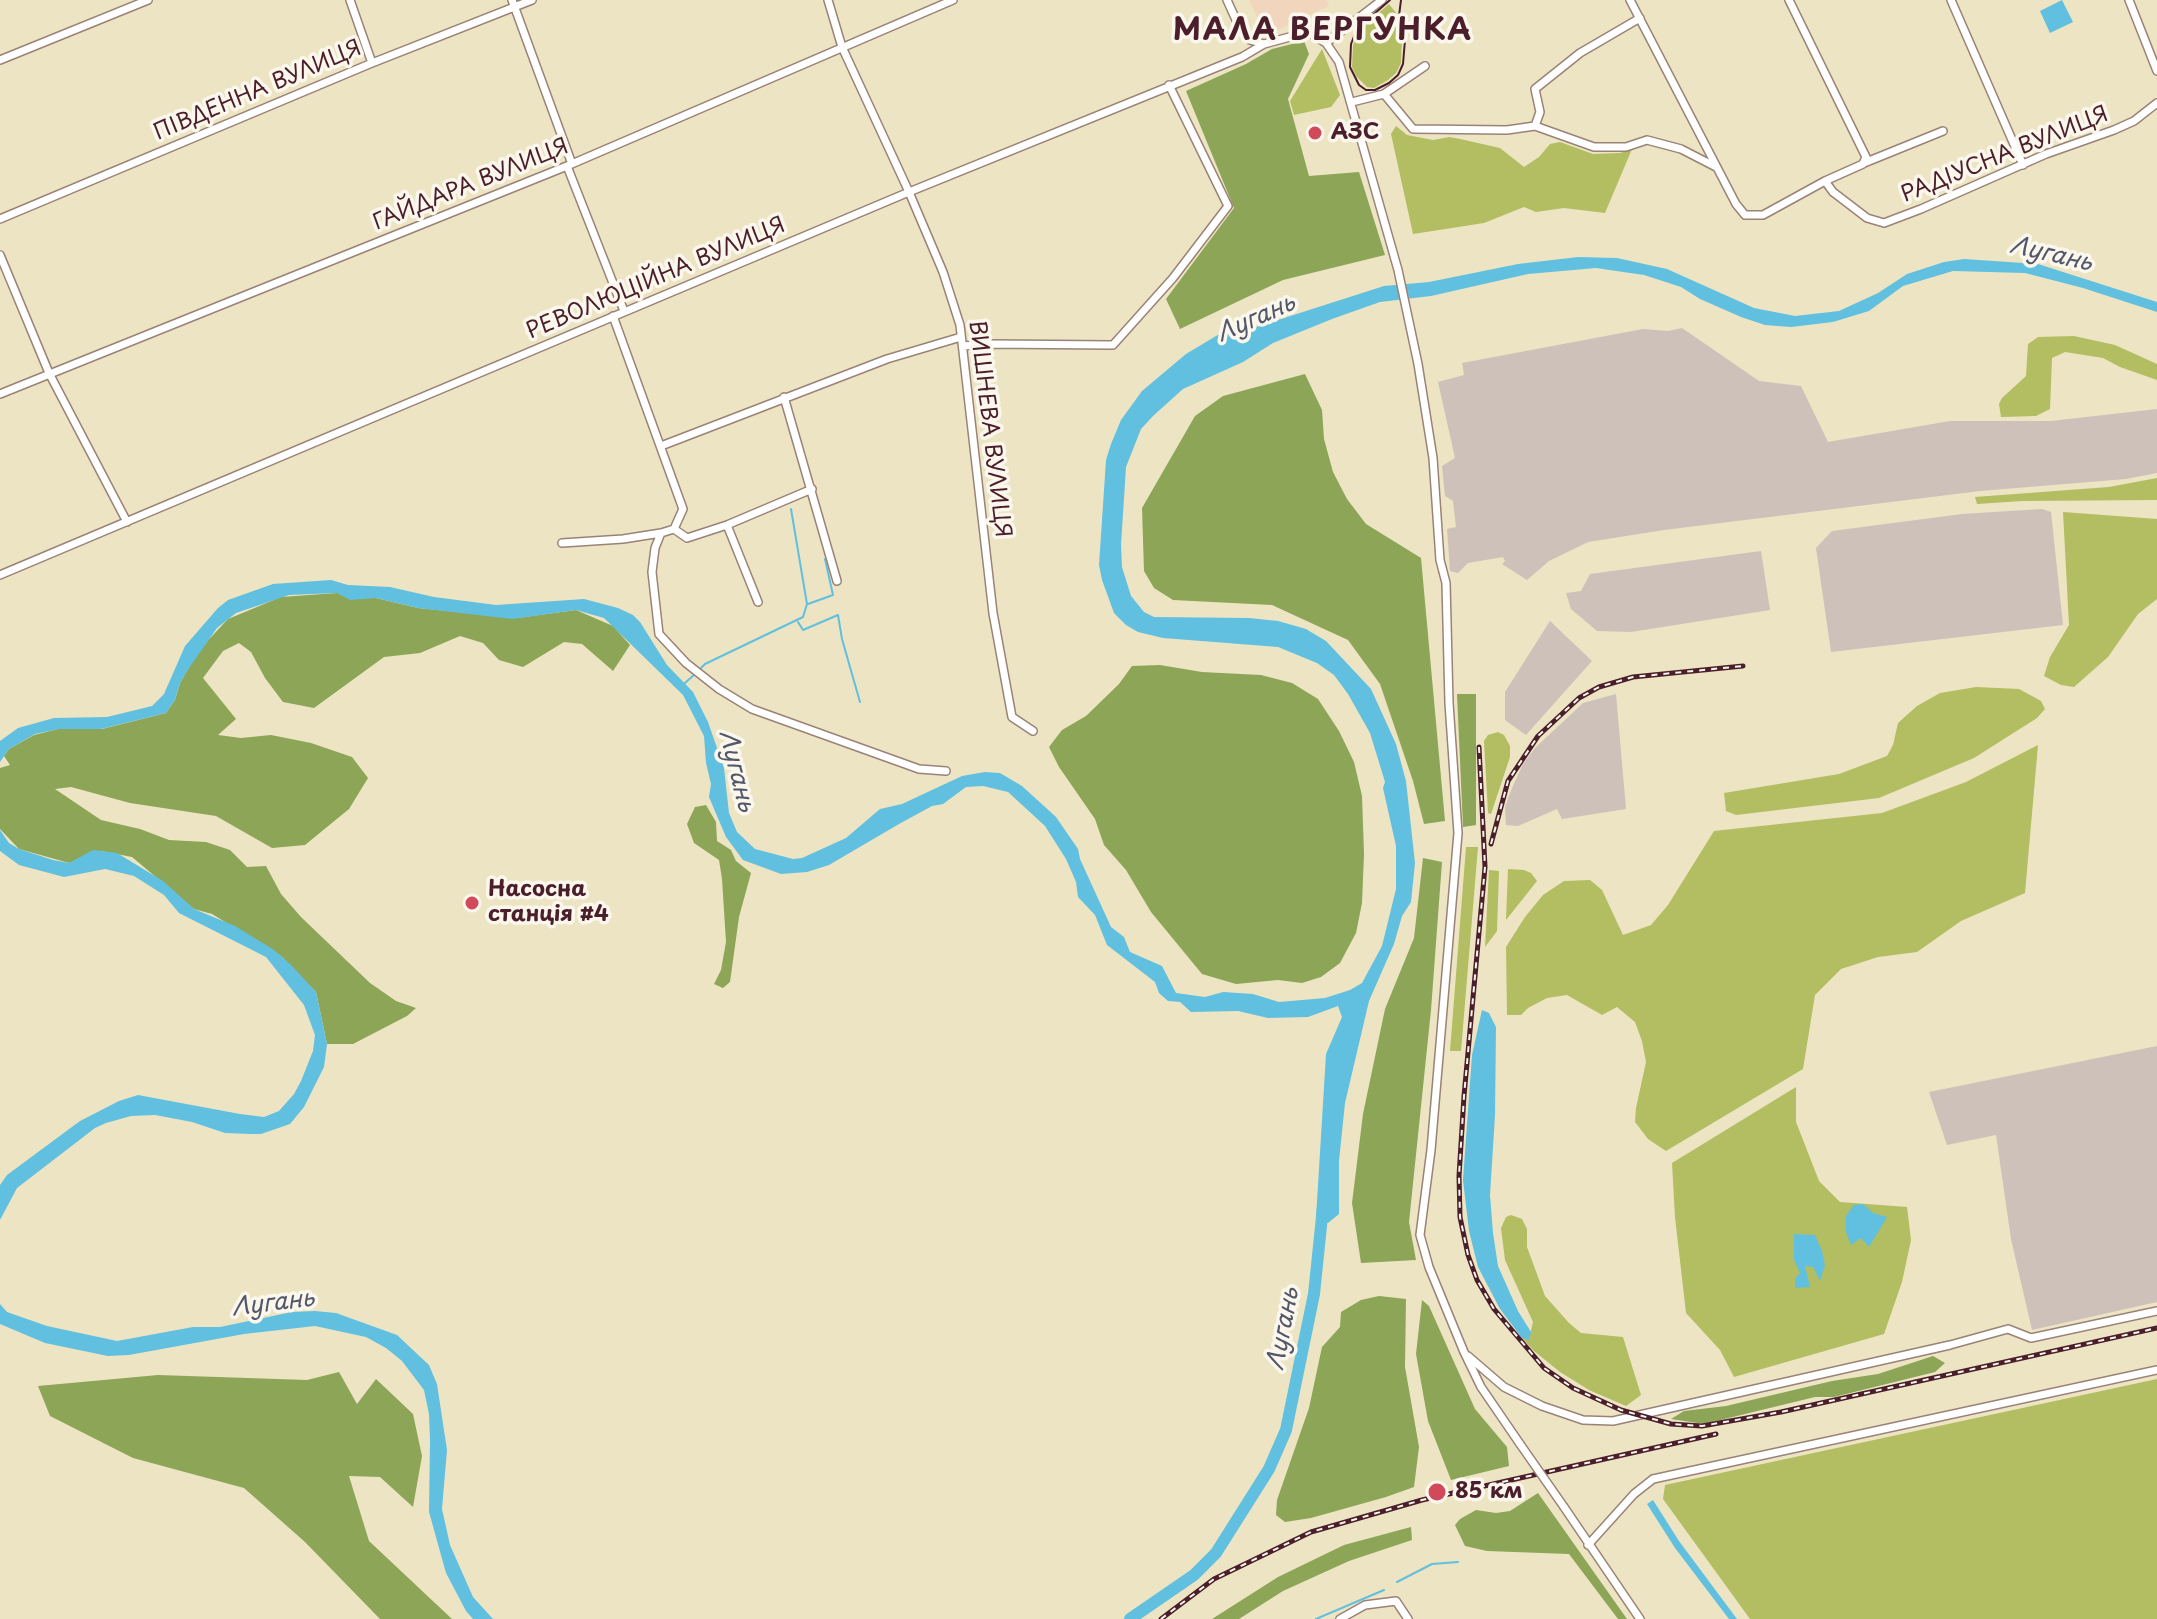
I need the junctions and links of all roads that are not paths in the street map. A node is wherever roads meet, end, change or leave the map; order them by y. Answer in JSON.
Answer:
{"nodes":[{"id":1,"x":148,"y":0,"type":"edge"},
{"id":2,"x":350,"y":0,"type":"edge"},
{"id":3,"x":532,"y":0,"type":"edge"},
{"id":4,"x":828,"y":0,"type":"edge"},
{"id":5,"x":953,"y":0,"type":"edge"},
{"id":6,"x":1227,"y":0,"type":"edge"},
{"id":7,"x":1382,"y":0,"type":"edge"},
{"id":8,"x":1630,"y":0,"type":"edge"},
{"id":9,"x":1789,"y":0,"type":"edge"},
{"id":10,"x":1951,"y":0,"type":"edge"},
{"id":11,"x":2129,"y":0,"type":"edge"},
{"id":12,"x":513,"y":3,"type":"edge"},
{"id":13,"x":1640,"y":18,"type":"junction"},
{"id":14,"x":1326,"y":43,"type":"junction"},
{"id":15,"x":1264,"y":44,"type":"junction"},
{"id":16,"x":842,"y":47,"type":"junction"},
{"id":17,"x":0,"y":60,"type":"edge"},
{"id":18,"x":372,"y":63,"type":"junction"},
{"id":19,"x":1425,"y":66,"type":"dead end"},
{"id":20,"x":2157,"y":71,"type":"edge"},
{"id":21,"x":1169,"y":85,"type":"junction"},
{"id":22,"x":1384,"y":94,"type":"junction"},
{"id":23,"x":1352,"y":102,"type":"junction"},
{"id":24,"x":2157,"y":103,"type":"edge"},
{"id":25,"x":1535,"y":126,"type":"junction"},
{"id":26,"x":1943,"y":131,"type":"dead end"},
{"id":27,"x":1863,"y":164,"type":"junction"},
{"id":28,"x":569,"y":165,"type":"junction"},
{"id":29,"x":2023,"y":165,"type":"junction"},
{"id":30,"x":1718,"y":168,"type":"junction"},
{"id":31,"x":1825,"y":181,"type":"junction"},
{"id":32,"x":909,"y":192,"type":"junction"},
{"id":33,"x":0,"y":219,"type":"edge"},
{"id":34,"x":0,"y":255,"type":"edge"},
{"id":35,"x":624,"y":311,"type":"junction"},
{"id":36,"x":613,"y":316,"type":"junction"},
{"id":37,"x":961,"y":337,"type":"junction"},
{"id":38,"x":963,"y":346,"type":"junction"},
{"id":39,"x":49,"y":373,"type":"junction"},
{"id":40,"x":0,"y":394,"type":"edge"},
{"id":41,"x":784,"y":397,"type":"junction"},
{"id":42,"x":661,"y":446,"type":"junction"},
{"id":43,"x":812,"y":489,"type":"junction"},
{"id":44,"x":127,"y":522,"type":"junction"},
{"id":45,"x":727,"y":525,"type":"junction"},
{"id":46,"x":674,"y":529,"type":"junction"},
{"id":47,"x":661,"y":533,"type":"junction"},
{"id":48,"x":562,"y":543,"type":"dead end"},
{"id":49,"x":0,"y":575,"type":"edge"},
{"id":50,"x":837,"y":581,"type":"dead end"},
{"id":51,"x":758,"y":602,"type":"dead end"},
{"id":52,"x":1033,"y":731,"type":"dead end"},
{"id":53,"x":946,"y":771,"type":"dead end"},
{"id":54,"x":2157,"y":1311,"type":"edge"},
{"id":55,"x":1464,"y":1352,"type":"junction"},
{"id":56,"x":2157,"y":1370,"type":"edge"},
{"id":57,"x":1588,"y":1545,"type":"junction"},
{"id":58,"x":1340,"y":1619,"type":"edge"},
{"id":59,"x":1408,"y":1619,"type":"edge"},
{"id":60,"x":1640,"y":1619,"type":"edge"}],
"edges":[{"from":1,"to":17,"type":"street"},
{"from":2,"to":18,"type":"street"},
{"from":3,"to":12,"type":"street","name":"ПІВДЕННА ВУЛИЦЯ"},
{"from":4,"to":16,"type":"street","name":"ВИШНЕВА ВУЛИЦЯ"},
{"from":5,"to":16,"type":"street","name":"ГАЙДАРА ВУЛИЦЯ"},
{"from":6,"to":15,"type":"street"},
{"from":7,"to":14,"type":"street"},
{"from":8,"to":13,"type":"street"},
{"from":9,"to":27,"type":"street"},
{"from":10,"to":29,"type":"street"},
{"from":11,"to":20,"type":"street"},
{"from":12,"to":18,"type":"street","name":"ПІВДЕННА ВУЛИЦЯ"},
{"from":12,"to":28,"type":"street"},
{"from":13,"to":25,"type":"street"},
{"from":13,"to":30,"type":"street"},
{"from":14,"to":15,"type":"street","name":"РЕВОЛЮЦІЙНА ВУЛИЦЯ"},
{"from":14,"to":23,"type":"street"},
{"from":15,"to":21,"type":"street","name":"РЕВОЛЮЦІЙНА ВУЛИЦЯ"},
{"from":16,"to":28,"type":"street","name":"ГАЙДАРА ВУЛИЦЯ"},
{"from":16,"to":32,"type":"street","name":"ВИШНЕВА ВУЛИЦЯ"},
{"from":18,"to":33,"type":"street","name":"ПІВДЕННА ВУЛИЦЯ"},
{"from":19,"to":22,"type":"street"},
{"from":21,"to":32,"type":"street","name":"РЕВОЛЮЦІЙНА ВУЛИЦЯ"},
{"from":21,"to":38,"type":"street"},
{"from":22,"to":23,"type":"street"},
{"from":22,"to":25,"type":"street"},
{"from":23,"to":55,"type":"street"},
{"from":24,"to":29,"type":"street","name":"РАДІУСНА ВУЛИЦЯ"},
{"from":25,"to":30,"type":"street"},
{"from":26,"to":27,"type":"street"},
{"from":27,"to":31,"type":"street"},
{"from":28,"to":35,"type":"street"},
{"from":28,"to":39,"type":"street","name":"ГАЙДАРА ВУЛИЦЯ"},
{"from":29,"to":31,"type":"street","name":"РАДІУСНА ВУЛИЦЯ"},
{"from":30,"to":31,"type":"street"},
{"from":32,"to":35,"type":"street","name":"РЕВОЛЮЦІЙНА ВУЛИЦЯ"},
{"from":32,"to":37,"type":"street","name":"ВИШНЕВА ВУЛИЦЯ"},
{"from":34,"to":39,"type":"street"},
{"from":35,"to":36,"type":"street","name":"РЕВОЛЮЦІЙНА ВУЛИЦЯ"},
{"from":36,"to":42,"type":"street"},
{"from":36,"to":44,"type":"street","name":"РЕВОЛЮЦІЙНА ВУЛИЦЯ"},
{"from":37,"to":38,"type":"street","name":"ВИШНЕВА ВУЛИЦЯ"},
{"from":37,"to":41,"type":"street"},
{"from":38,"to":52,"type":"street","name":"ВИШНЕВА ВУЛИЦЯ"},
{"from":39,"to":40,"type":"street","name":"ГАЙДАРА ВУЛИЦЯ"},
{"from":39,"to":44,"type":"street"},
{"from":41,"to":42,"type":"street"},
{"from":41,"to":43,"type":"street"},
{"from":42,"to":46,"type":"street"},
{"from":43,"to":45,"type":"street"},
{"from":43,"to":50,"type":"street"},
{"from":44,"to":49,"type":"street","name":"РЕВОЛЮЦІЙНА ВУЛИЦЯ"},
{"from":45,"to":46,"type":"street"},
{"from":45,"to":51,"type":"street"},
{"from":46,"to":47,"type":"street"},
{"from":47,"to":48,"type":"street"},
{"from":47,"to":53,"type":"street"},
{"from":54,"to":55,"type":"street"},
{"from":55,"to":57,"type":"street","bridge":true},
{"from":56,"to":57,"type":"street"},
{"from":57,"to":60,"type":"street"},
{"from":58,"to":59,"type":"street"}]}
